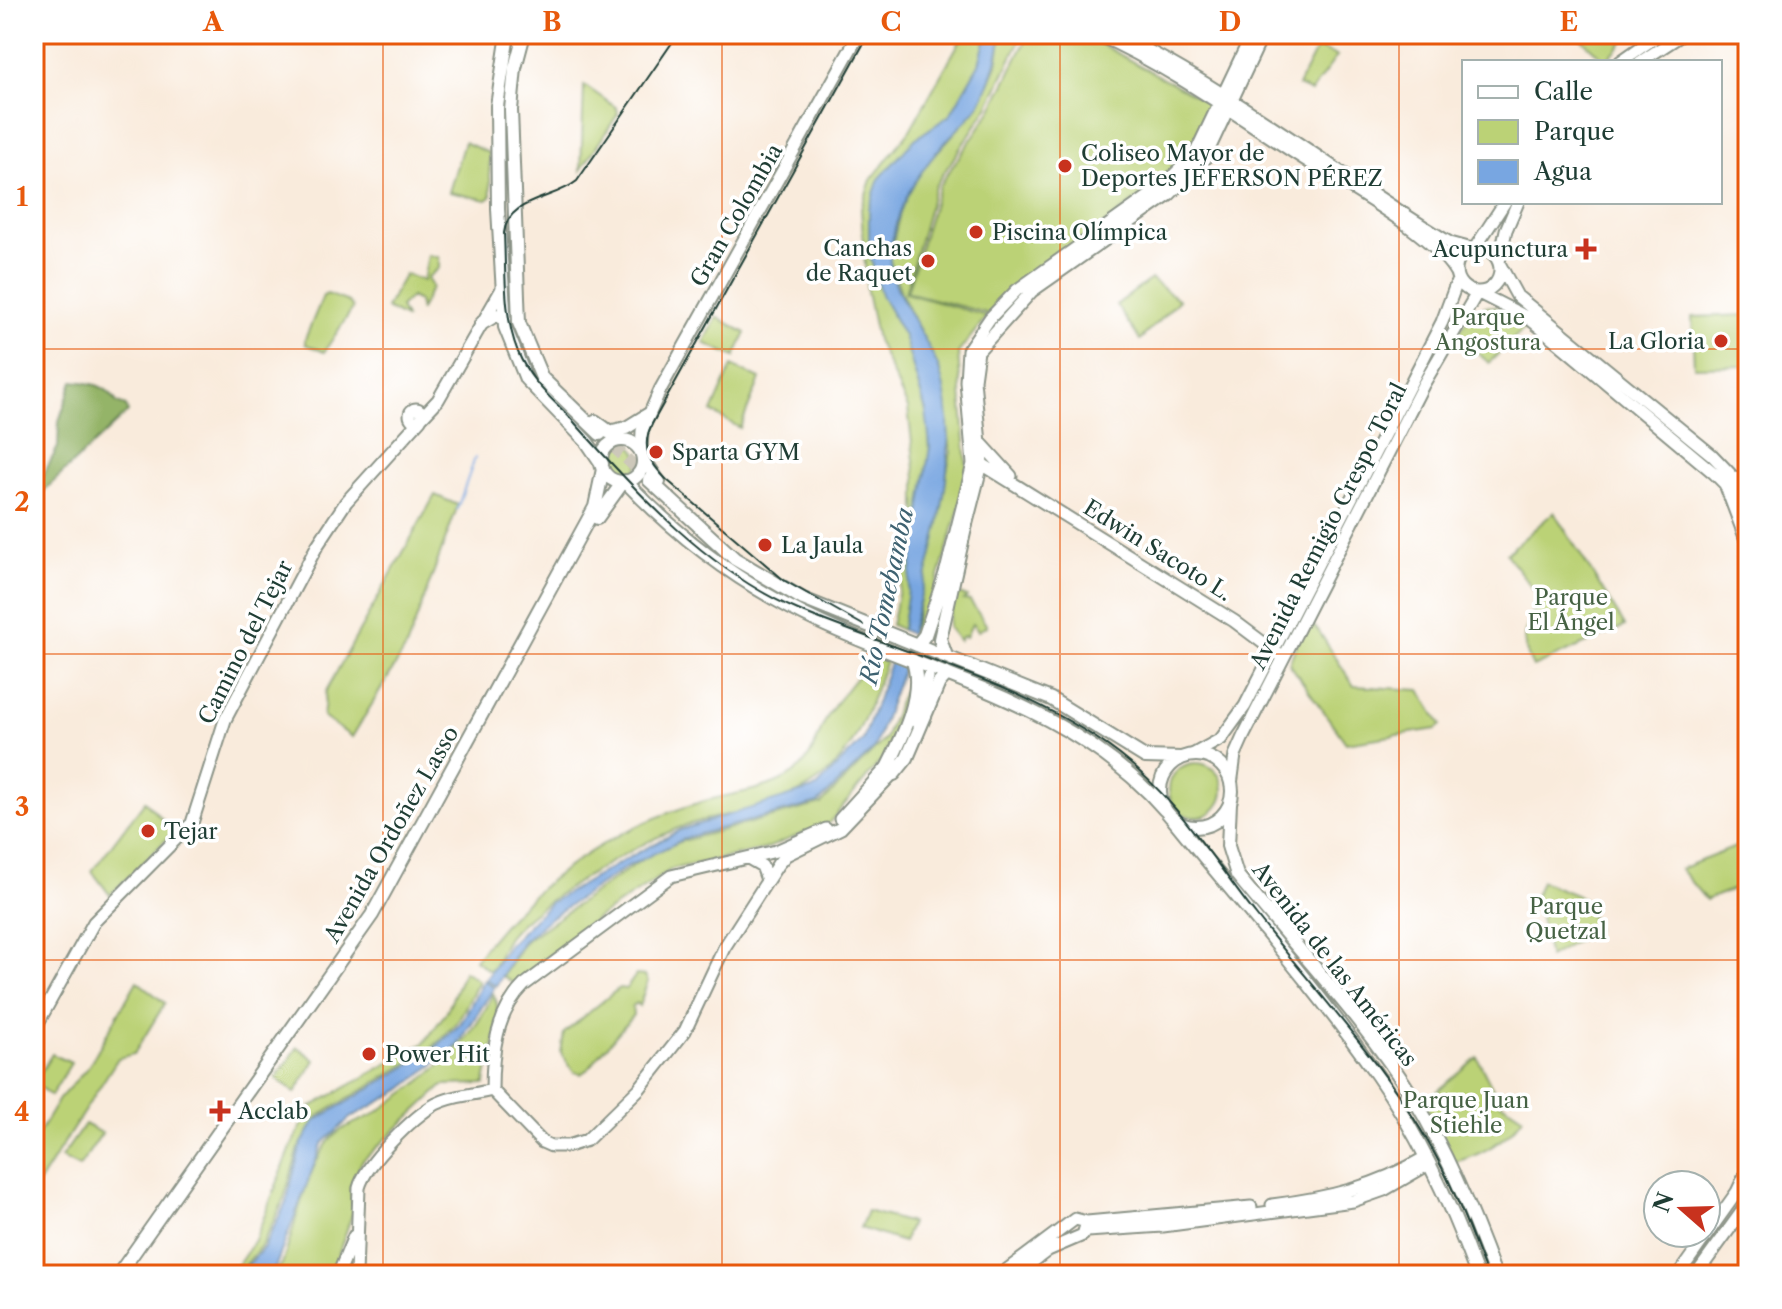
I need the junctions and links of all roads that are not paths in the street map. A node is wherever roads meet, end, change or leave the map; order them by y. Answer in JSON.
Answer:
{"nodes":[{"id":1,"x":508,"y":34,"type":"edge"},
{"id":2,"x":524,"y":34,"type":"edge"},
{"id":3,"x":859,"y":34,"type":"edge"},
{"id":4,"x":1096,"y":34,"type":"edge"},
{"id":5,"x":1116,"y":34,"type":"edge"},
{"id":6,"x":1252,"y":34,"type":"edge"},
{"id":7,"x":1263,"y":34,"type":"edge"},
{"id":8,"x":1660,"y":34,"type":"edge"},
{"id":9,"x":1683,"y":34,"type":"edge"},
{"id":10,"x":1623,"y":60,"type":"edge"},
{"id":11,"x":1643,"y":60,"type":"edge"},
{"id":12,"x":1227,"y":102,"type":"junction"},
{"id":13,"x":500,"y":188,"type":"junction"},
{"id":14,"x":1504,"y":204,"type":"edge"},
{"id":15,"x":1517,"y":204,"type":"edge"},
{"id":16,"x":498,"y":209,"type":"junction"},
{"id":17,"x":505,"y":224,"type":"junction"},
{"id":18,"x":1473,"y":248,"type":"junction"},
{"id":19,"x":1500,"y":264,"type":"junction"},
{"id":20,"x":1457,"y":276,"type":"junction"},
{"id":21,"x":503,"y":287,"type":"junction"},
{"id":22,"x":1478,"y":293,"type":"junction"},
{"id":23,"x":505,"y":319,"type":"junction"},
{"id":24,"x":481,"y":324,"type":"junction"},
{"id":25,"x":647,"y":415,"type":"junction"},
{"id":26,"x":601,"y":435,"type":"junction"},
{"id":27,"x":622,"y":440,"type":"junction"},
{"id":28,"x":982,"y":444,"type":"junction"},
{"id":29,"x":642,"y":455,"type":"junction"},
{"id":30,"x":977,"y":461,"type":"junction"},
{"id":31,"x":603,"y":466,"type":"junction"},
{"id":32,"x":1748,"y":474,"type":"edge"},
{"id":33,"x":1729,"y":481,"type":"junction"},
{"id":34,"x":621,"y":484,"type":"junction"},
{"id":35,"x":1020,"y":485,"type":"junction"},
{"id":36,"x":608,"y":501,"type":"junction"},
{"id":37,"x":652,"y":504,"type":"junction"},
{"id":38,"x":1748,"y":514,"type":"edge"},
{"id":39,"x":593,"y":518,"type":"junction"},
{"id":40,"x":966,"y":524,"type":"junction"},
{"id":41,"x":1748,"y":545,"type":"edge"},
{"id":42,"x":947,"y":569,"type":"joint"},
{"id":43,"x":760,"y":572,"type":"junction"},
{"id":44,"x":753,"y":587,"type":"junction"},
{"id":45,"x":924,"y":643,"type":"junction"},
{"id":46,"x":1275,"y":648,"type":"junction"},
{"id":47,"x":946,"y":656,"type":"junction"},
{"id":48,"x":911,"y":659,"type":"junction"},
{"id":49,"x":1282,"y":661,"type":"junction"},
{"id":50,"x":947,"y":674,"type":"junction"},
{"id":51,"x":924,"y":676,"type":"dead end"},
{"id":52,"x":1186,"y":757,"type":"junction"},
{"id":53,"x":890,"y":772,"type":"junction"},
{"id":54,"x":1231,"y":785,"type":"junction"},
{"id":55,"x":1230,"y":803,"type":"junction"},
{"id":56,"x":1169,"y":814,"type":"junction"},
{"id":57,"x":766,"y":853,"type":"junction"},
{"id":58,"x":748,"y":858,"type":"junction"},
{"id":59,"x":770,"y":876,"type":"junction"},
{"id":60,"x":34,"y":1030,"type":"edge"},
{"id":61,"x":492,"y":1090,"type":"junction"},
{"id":62,"x":1428,"y":1161,"type":"junction"},
{"id":63,"x":1748,"y":1169,"type":"edge"},
{"id":64,"x":1748,"y":1203,"type":"edge"},
{"id":65,"x":1084,"y":1230,"type":"junction"},
{"id":66,"x":356,"y":1232,"type":"junction"},
{"id":67,"x":118,"y":1275,"type":"edge"},
{"id":68,"x":126,"y":1275,"type":"edge"},
{"id":69,"x":338,"y":1275,"type":"edge"},
{"id":70,"x":356,"y":1275,"type":"edge"},
{"id":71,"x":1000,"y":1275,"type":"edge"},
{"id":72,"x":1015,"y":1275,"type":"edge"},
{"id":73,"x":1477,"y":1275,"type":"edge"},
{"id":74,"x":1495,"y":1275,"type":"edge"},
{"id":75,"x":1678,"y":1275,"type":"edge"},
{"id":76,"x":1696,"y":1275,"type":"edge"}],
"edges":[{"from":1,"to":13,"type":"main road"},
{"from":2,"to":26,"type":"main road"},
{"from":3,"to":25,"type":"main road","name":"Gran Colombia"},
{"from":4,"to":12,"type":"main road"},
{"from":5,"to":12,"type":"main road"},
{"from":6,"to":12,"type":"main road"},
{"from":7,"to":12,"type":"main road"},
{"from":8,"to":10,"type":"main road"},
{"from":9,"to":11,"type":"main road"},
{"from":12,"to":18,"type":"main road"},
{"from":12,"to":20,"type":"main road"},
{"from":12,"to":28,"type":"main road"},
{"from":12,"to":30,"type":"main road"},
{"from":13,"to":16,"type":"main road"},
{"from":13,"to":17,"type":"main road"},
{"from":14,"to":18,"type":"main road"},
{"from":15,"to":19,"type":"main road"},
{"from":16,"to":17,"type":"main road"},
{"from":16,"to":21,"type":"main road"},
{"from":17,"to":26,"type":"main road"},
{"from":18,"to":19,"type":"main road"},
{"from":18,"to":20,"type":"main road"},
{"from":19,"to":22,"type":"main road"},
{"from":19,"to":33,"type":"main road"},
{"from":20,"to":22,"type":"main road"},
{"from":20,"to":46,"type":"main road","name":"Avenida Remigio Crespo Toral"},
{"from":21,"to":23,"type":"main road"},
{"from":21,"to":24,"type":"main road","name":"Camino del Tejar"},
{"from":22,"to":33,"type":"main road"},
{"from":22,"to":49,"type":"main road","name":"Avenida Remigio Crespo Toral"},
{"from":23,"to":24,"type":"main road"},
{"from":23,"to":31,"type":"main road"},
{"from":24,"to":60,"type":"main road","name":"Camino del Tejar"},
{"from":25,"to":26,"type":"main road"},
{"from":25,"to":27,"type":"main road","name":"Gran Colombia"},
{"from":25,"to":29,"type":"main road","name":"Gran Colombia"},
{"from":26,"to":27,"type":"main road"},
{"from":27,"to":29,"type":"main road"},
{"from":27,"to":31,"type":"main road"},
{"from":28,"to":30,"type":"main road"},
{"from":28,"to":35,"type":"main road","name":"Edwin Sacoto L."},
{"from":29,"to":34,"type":"main road"},
{"from":29,"to":43,"type":"main road"},
{"from":30,"to":35,"type":"main road","name":"Edwin Sacoto L."},
{"from":30,"to":40,"type":"main road"},
{"from":30,"to":42,"type":"main road"},
{"from":31,"to":34,"type":"main road"},
{"from":31,"to":39,"type":"main road","name":"Avenida Ordoñez Lasso"},
{"from":32,"to":33,"type":"main road"},
{"from":33,"to":38,"type":"main road"},
{"from":33,"to":41,"type":"main road"},
{"from":34,"to":36,"type":"main road","name":"Avenida Ordoñez Lasso"},
{"from":34,"to":37,"type":"main road"},
{"from":35,"to":46,"type":"main road","name":"Edwin Sacoto L."},
{"from":36,"to":37,"type":"main road"},
{"from":36,"to":39,"type":"main road","name":"Avenida Ordoñez Lasso"},
{"from":37,"to":44,"type":"main road"},
{"from":39,"to":67,"type":"main road","name":"Avenida Ordoñez Lasso"},
{"from":39,"to":68,"type":"main road","name":"Avenida Ordoñez Lasso"},
{"from":40,"to":45,"type":"main road"},
{"from":40,"to":47,"type":"main road"},
{"from":42,"to":45,"type":"main road"},
{"from":43,"to":44,"type":"main road"},
{"from":43,"to":45,"type":"main road"},
{"from":44,"to":48,"type":"main road"},
{"from":45,"to":47,"type":"main road"},
{"from":46,"to":49,"type":"main road"},
{"from":46,"to":52,"type":"main road","name":"Avenida Remigio Crespo Toral"},
{"from":47,"to":52,"type":"main road"},
{"from":48,"to":50,"type":"main road"},
{"from":48,"to":53,"type":"main road"},
{"from":49,"to":54,"type":"main road","name":"Avenida Remigio Crespo Toral"},
{"from":50,"to":53,"type":"main road"},
{"from":50,"to":56,"type":"main road"},
{"from":51,"to":53,"type":"main road"},
{"from":52,"to":54,"type":"main road"},
{"from":52,"to":56,"type":"main road"},
{"from":53,"to":57,"type":"main road"},
{"from":53,"to":59,"type":"main road"},
{"from":54,"to":55,"type":"main road"},
{"from":55,"to":56,"type":"main road"},
{"from":55,"to":74,"type":"main road","name":"Avenida de las Américas"},
{"from":56,"to":62,"type":"main road","name":"Avenida de las Américas"},
{"from":57,"to":58,"type":"main road"},
{"from":57,"to":59,"type":"main road"},
{"from":58,"to":59,"type":"main road"},
{"from":58,"to":61,"type":"main road"},
{"from":59,"to":61,"type":"main road"},
{"from":61,"to":66,"type":"main road"},
{"from":62,"to":65,"type":"main road"},
{"from":62,"to":73,"type":"main road","name":"Avenida de las Américas"},
{"from":63,"to":75,"type":"main road"},
{"from":64,"to":76,"type":"main road"},
{"from":65,"to":71,"type":"main road"},
{"from":65,"to":72,"type":"main road"},
{"from":66,"to":69,"type":"main road"},
{"from":66,"to":70,"type":"main road"}]}
